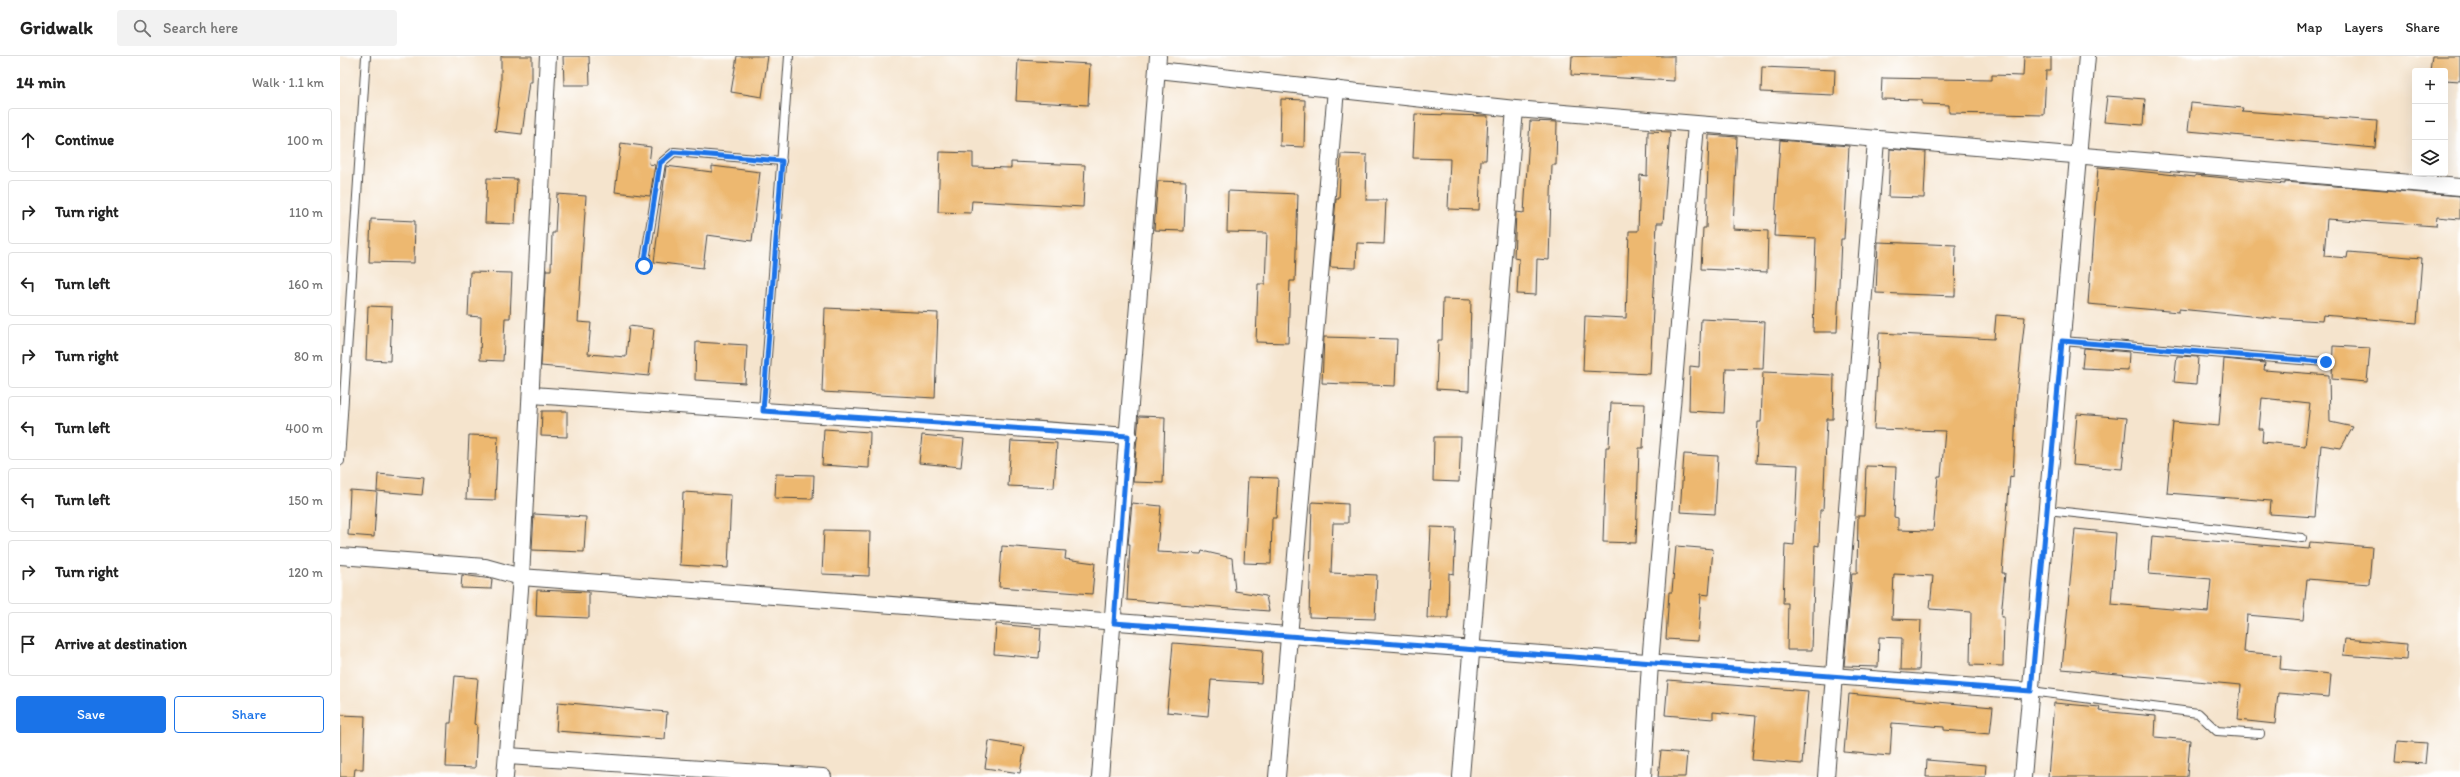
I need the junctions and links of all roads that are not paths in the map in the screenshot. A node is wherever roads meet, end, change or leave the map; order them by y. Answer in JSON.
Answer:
{"nodes":[{"id":1,"x":366,"y":56,"type":"edge"},
{"id":2,"x":548,"y":56,"type":"edge"},
{"id":3,"x":789,"y":56,"type":"edge"},
{"id":4,"x":2087,"y":56,"type":"edge"},
{"id":5,"x":1158,"y":63,"type":"edge"},
{"id":6,"x":1336,"y":89,"type":"junction"},
{"id":7,"x":1515,"y":109,"type":"junction"},
{"id":8,"x":1696,"y":125,"type":"junction"},
{"id":9,"x":1876,"y":140,"type":"junction"},
{"id":10,"x":2078,"y":157,"type":"junction"},
{"id":11,"x":782,"y":161,"type":"junction"},
{"id":12,"x":2460,"y":187,"type":"edge"},
{"id":13,"x":644,"y":266,"type":"dead end"},
{"id":14,"x":2062,"y":341,"type":"junction"},
{"id":15,"x":2326,"y":362,"type":"dead end"},
{"id":16,"x":532,"y":396,"type":"junction"},
{"id":17,"x":763,"y":411,"type":"junction"},
{"id":18,"x":1128,"y":436,"type":"junction"},
{"id":19,"x":340,"y":461,"type":"edge"},
{"id":20,"x":2047,"y":510,"type":"junction"},
{"id":21,"x":2302,"y":538,"type":"dead end"},
{"id":22,"x":340,"y":556,"type":"edge"},
{"id":23,"x":521,"y":577,"type":"junction"},
{"id":24,"x":1114,"y":623,"type":"junction"},
{"id":25,"x":1290,"y":636,"type":"junction"},
{"id":26,"x":1470,"y":650,"type":"junction"},
{"id":27,"x":1650,"y":663,"type":"junction"},
{"id":28,"x":1834,"y":677,"type":"junction"},
{"id":29,"x":2031,"y":691,"type":"junction"},
{"id":30,"x":2260,"y":734,"type":"dead end"},
{"id":31,"x":508,"y":756,"type":"junction"},
{"id":32,"x":505,"y":777,"type":"edge"},
{"id":33,"x":823,"y":777,"type":"edge"},
{"id":34,"x":1100,"y":777,"type":"edge"},
{"id":35,"x":1277,"y":777,"type":"edge"},
{"id":36,"x":1460,"y":777,"type":"edge"},
{"id":37,"x":1643,"y":777,"type":"edge"},
{"id":38,"x":1826,"y":777,"type":"edge"},
{"id":39,"x":2023,"y":777,"type":"edge"}],
"edges":[{"from":1,"to":19,"type":"lane"},
{"from":2,"to":16,"type":"street"},
{"from":3,"to":11,"type":"lane"},
{"from":4,"to":10,"type":"street"},
{"from":5,"to":6,"type":"street"},
{"from":5,"to":18,"type":"street"},
{"from":6,"to":7,"type":"street"},
{"from":6,"to":25,"type":"street"},
{"from":7,"to":8,"type":"street"},
{"from":7,"to":26,"type":"street"},
{"from":8,"to":9,"type":"street"},
{"from":8,"to":27,"type":"street"},
{"from":9,"to":10,"type":"street"},
{"from":9,"to":28,"type":"street"},
{"from":10,"to":12,"type":"street"},
{"from":10,"to":14,"type":"street"},
{"from":11,"to":13,"type":"lane"},
{"from":11,"to":17,"type":"lane"},
{"from":14,"to":15,"type":"lane"},
{"from":14,"to":20,"type":"street"},
{"from":16,"to":17,"type":"street"},
{"from":16,"to":23,"type":"street"},
{"from":17,"to":18,"type":"street"},
{"from":18,"to":24,"type":"street"},
{"from":20,"to":21,"type":"lane"},
{"from":20,"to":29,"type":"street"},
{"from":22,"to":23,"type":"street"},
{"from":23,"to":24,"type":"street"},
{"from":23,"to":31,"type":"street"},
{"from":24,"to":25,"type":"street"},
{"from":24,"to":34,"type":"street"},
{"from":25,"to":26,"type":"street"},
{"from":25,"to":35,"type":"street"},
{"from":26,"to":27,"type":"street"},
{"from":26,"to":36,"type":"street"},
{"from":27,"to":28,"type":"street"},
{"from":27,"to":37,"type":"street"},
{"from":28,"to":29,"type":"street"},
{"from":28,"to":38,"type":"street"},
{"from":29,"to":30,"type":"lane"},
{"from":29,"to":39,"type":"street"},
{"from":31,"to":32,"type":"street"},
{"from":31,"to":33,"type":"street"}]}
